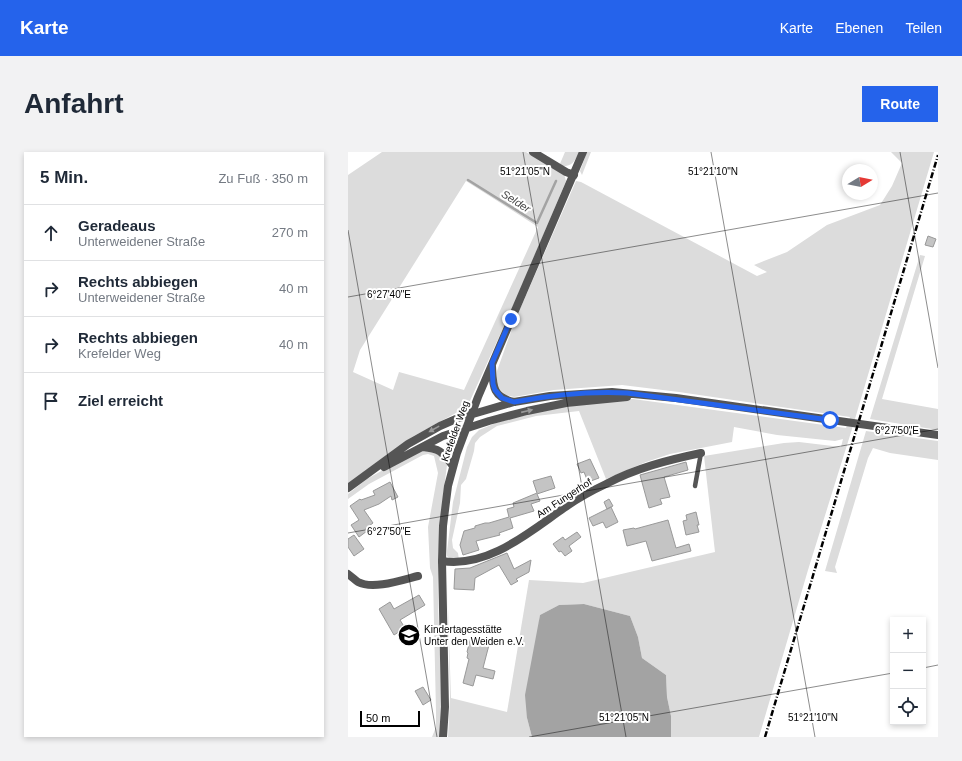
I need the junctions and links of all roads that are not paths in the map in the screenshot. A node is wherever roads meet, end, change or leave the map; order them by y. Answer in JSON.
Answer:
{"nodes":[{"id":1,"x":533,"y":152,"type":"edge"},
{"id":2,"x":583,"y":152,"type":"edge"},
{"id":3,"x":574,"y":175,"type":"junction"},
{"id":4,"x":492,"y":363,"type":"junction"},
{"id":5,"x":642,"y":396,"type":"junction"},
{"id":6,"x":514,"y":402,"type":"junction"},
{"id":7,"x":471,"y":415,"type":"junction"},
{"id":8,"x":466,"y":428,"type":"junction"},
{"id":9,"x":938,"y":435,"type":"edge"},
{"id":10,"x":422,"y":447,"type":"junction"},
{"id":11,"x":700,"y":453,"type":"joint"},
{"id":12,"x":453,"y":466,"type":"junction"},
{"id":13,"x":695,"y":486,"type":"dead end"},
{"id":14,"x":350,"y":487,"type":"edge"},
{"id":15,"x":442,"y":561,"type":"junction"},
{"id":16,"x":348,"y":574,"type":"edge"},
{"id":17,"x":418,"y":576,"type":"dead end"},
{"id":18,"x":443,"y":737,"type":"edge"}],
"edges":[{"from":1,"to":3,"type":"street"},
{"from":2,"to":3,"type":"street","name":"Krefelder Weg"},
{"from":3,"to":4,"type":"street","name":"Krefelder Weg"},
{"from":4,"to":6,"type":"street"},
{"from":4,"to":7,"type":"street","name":"Krefelder Weg"},
{"from":5,"to":6,"type":"street"},
{"from":8,"to":5,"type":"street","one_way":true},
{"from":5,"to":9,"type":"street"},
{"from":6,"to":7,"type":"street"},
{"from":7,"to":8,"type":"street","name":"Krefelder Weg"},
{"from":7,"to":14,"type":"street","one_way":true},
{"from":8,"to":10,"type":"street"},
{"from":8,"to":12,"type":"street","name":"Krefelder Weg"},
{"from":10,"to":12,"type":"street"},
{"from":10,"to":14,"type":"street"},
{"from":11,"to":13,"type":"lane"},
{"from":11,"to":15,"type":"street","name":"Am Fungerhof"},
{"from":12,"to":15,"type":"street","name":"Krefelder Weg"},
{"from":15,"to":18,"type":"street","name":"Krefelder Weg"},
{"from":16,"to":17,"type":"street"}]}
